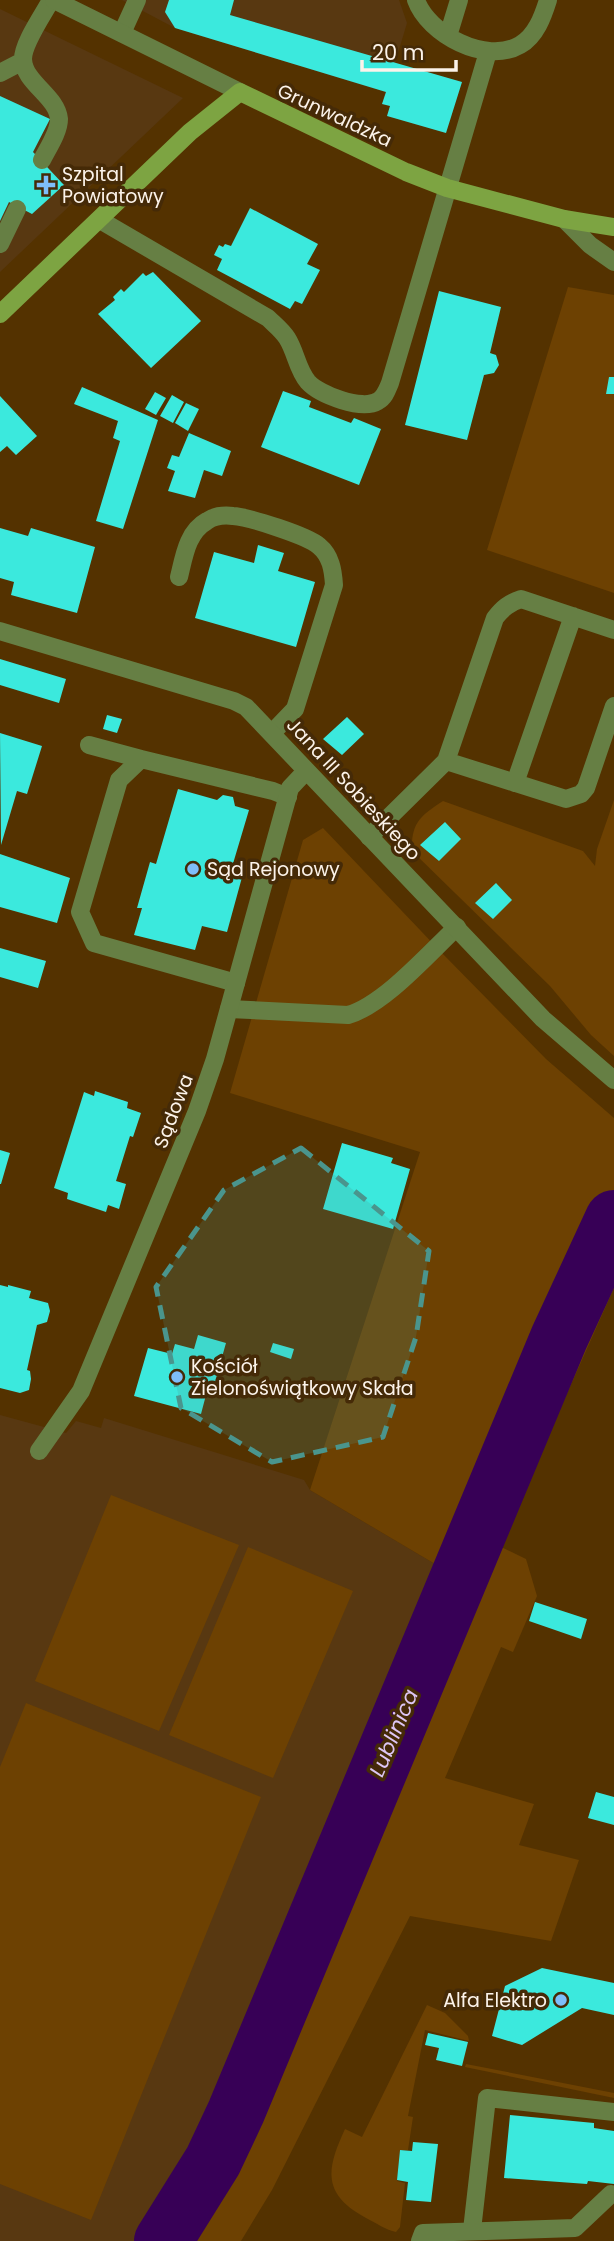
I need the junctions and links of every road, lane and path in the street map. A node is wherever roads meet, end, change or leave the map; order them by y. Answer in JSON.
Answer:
{"nodes":[{"id":1,"x":52,"y":0,"type":"edge"},
{"id":2,"x":136,"y":0,"type":"edge"},
{"id":3,"x":416,"y":0,"type":"edge"},
{"id":4,"x":459,"y":0,"type":"edge"},
{"id":5,"x":548,"y":0,"type":"edge"},
{"id":6,"x":122,"y":33,"type":"junction"},
{"id":7,"x":448,"y":36,"type":"junction"},
{"id":8,"x":488,"y":51,"type":"junction"},
{"id":9,"x":23,"y":61,"type":"junction"},
{"id":10,"x":0,"y":73,"type":"edge"},
{"id":11,"x":240,"y":92,"type":"junction"},
{"id":12,"x":42,"y":160,"type":"dead end"},
{"id":13,"x":447,"y":188,"type":"junction"},
{"id":14,"x":17,"y":209,"type":"dead end"},
{"id":15,"x":564,"y":219,"type":"junction"},
{"id":16,"x":100,"y":220,"type":"junction"},
{"id":17,"x":614,"y":227,"type":"edge"},
{"id":18,"x":0,"y":244,"type":"edge"},
{"id":19,"x":614,"y":262,"type":"edge"},
{"id":20,"x":0,"y":314,"type":"edge"},
{"id":21,"x":179,"y":577,"type":"dead end"},
{"id":22,"x":573,"y":616,"type":"junction"},
{"id":23,"x":614,"y":630,"type":"edge"},
{"id":24,"x":0,"y":631,"type":"edge"},
{"id":25,"x":614,"y":706,"type":"edge"},
{"id":26,"x":272,"y":733,"type":"junction"},
{"id":27,"x":89,"y":745,"type":"dead end"},
{"id":28,"x":141,"y":759,"type":"junction"},
{"id":29,"x":446,"y":761,"type":"junction"},
{"id":30,"x":306,"y":772,"type":"junction"},
{"id":31,"x":515,"y":783,"type":"junction"},
{"id":32,"x":288,"y":797,"type":"junction"},
{"id":33,"x":369,"y":837,"type":"junction"},
{"id":34,"x":457,"y":928,"type":"junction"},
{"id":35,"x":236,"y":983,"type":"junction"},
{"id":36,"x":229,"y":1009,"type":"junction"},
{"id":37,"x":614,"y":1080,"type":"edge"},
{"id":38,"x":39,"y":1451,"type":"dead end"},
{"id":39,"x":614,"y":2112,"type":"edge"},
{"id":40,"x":611,"y":2194,"type":"dead end"},
{"id":41,"x":472,"y":2230,"type":"junction"},
{"id":42,"x":420,"y":2241,"type":"edge"}],
"edges":[{"from":1,"to":6,"type":"street","name":"Grunwaldzka"},
{"from":1,"to":9,"type":"street"},
{"from":2,"to":6,"type":"street"},
{"from":3,"to":7,"type":"street"},
{"from":4,"to":7,"type":"street"},
{"from":5,"to":8,"type":"street"},
{"from":6,"to":11,"type":"street","name":"Grunwaldzka"},
{"from":7,"to":8,"type":"street"},
{"from":8,"to":13,"type":"street"},
{"from":9,"to":10,"type":"street"},
{"from":9,"to":12,"type":"street"},
{"from":11,"to":13,"type":"street","name":"Grunwaldzka"},
{"from":11,"to":16,"type":"street"},
{"from":13,"to":15,"type":"street","name":"Grunwaldzka"},
{"from":13,"to":16,"type":"street"},
{"from":14,"to":18,"type":"street"},
{"from":15,"to":17,"type":"street","name":"Grunwaldzka"},
{"from":15,"to":19,"type":"street"},
{"from":16,"to":20,"type":"street"},
{"from":21,"to":26,"type":"street"},
{"from":22,"to":23,"type":"street"},
{"from":22,"to":29,"type":"street"},
{"from":22,"to":31,"type":"street"},
{"from":24,"to":26,"type":"street","name":"Jana III Sobieskiego"},
{"from":25,"to":31,"type":"street"},
{"from":26,"to":30,"type":"street","name":"Jana III Sobieskiego"},
{"from":27,"to":28,"type":"street"},
{"from":28,"to":32,"type":"street"},
{"from":28,"to":35,"type":"street"},
{"from":29,"to":31,"type":"street"},
{"from":29,"to":33,"type":"street"},
{"from":30,"to":32,"type":"street","name":"Sądowa"},
{"from":30,"to":33,"type":"street","name":"Jana III Sobieskiego"},
{"from":32,"to":35,"type":"street","name":"Sądowa"},
{"from":33,"to":34,"type":"street","name":"Jana III Sobieskiego"},
{"from":34,"to":36,"type":"street"},
{"from":34,"to":37,"type":"street","name":"Jana III Sobieskiego"},
{"from":35,"to":36,"type":"street","name":"Sądowa"},
{"from":36,"to":38,"type":"street","name":"Sądowa"},
{"from":39,"to":41,"type":"street"},
{"from":40,"to":41,"type":"street"},
{"from":41,"to":42,"type":"street"}]}
